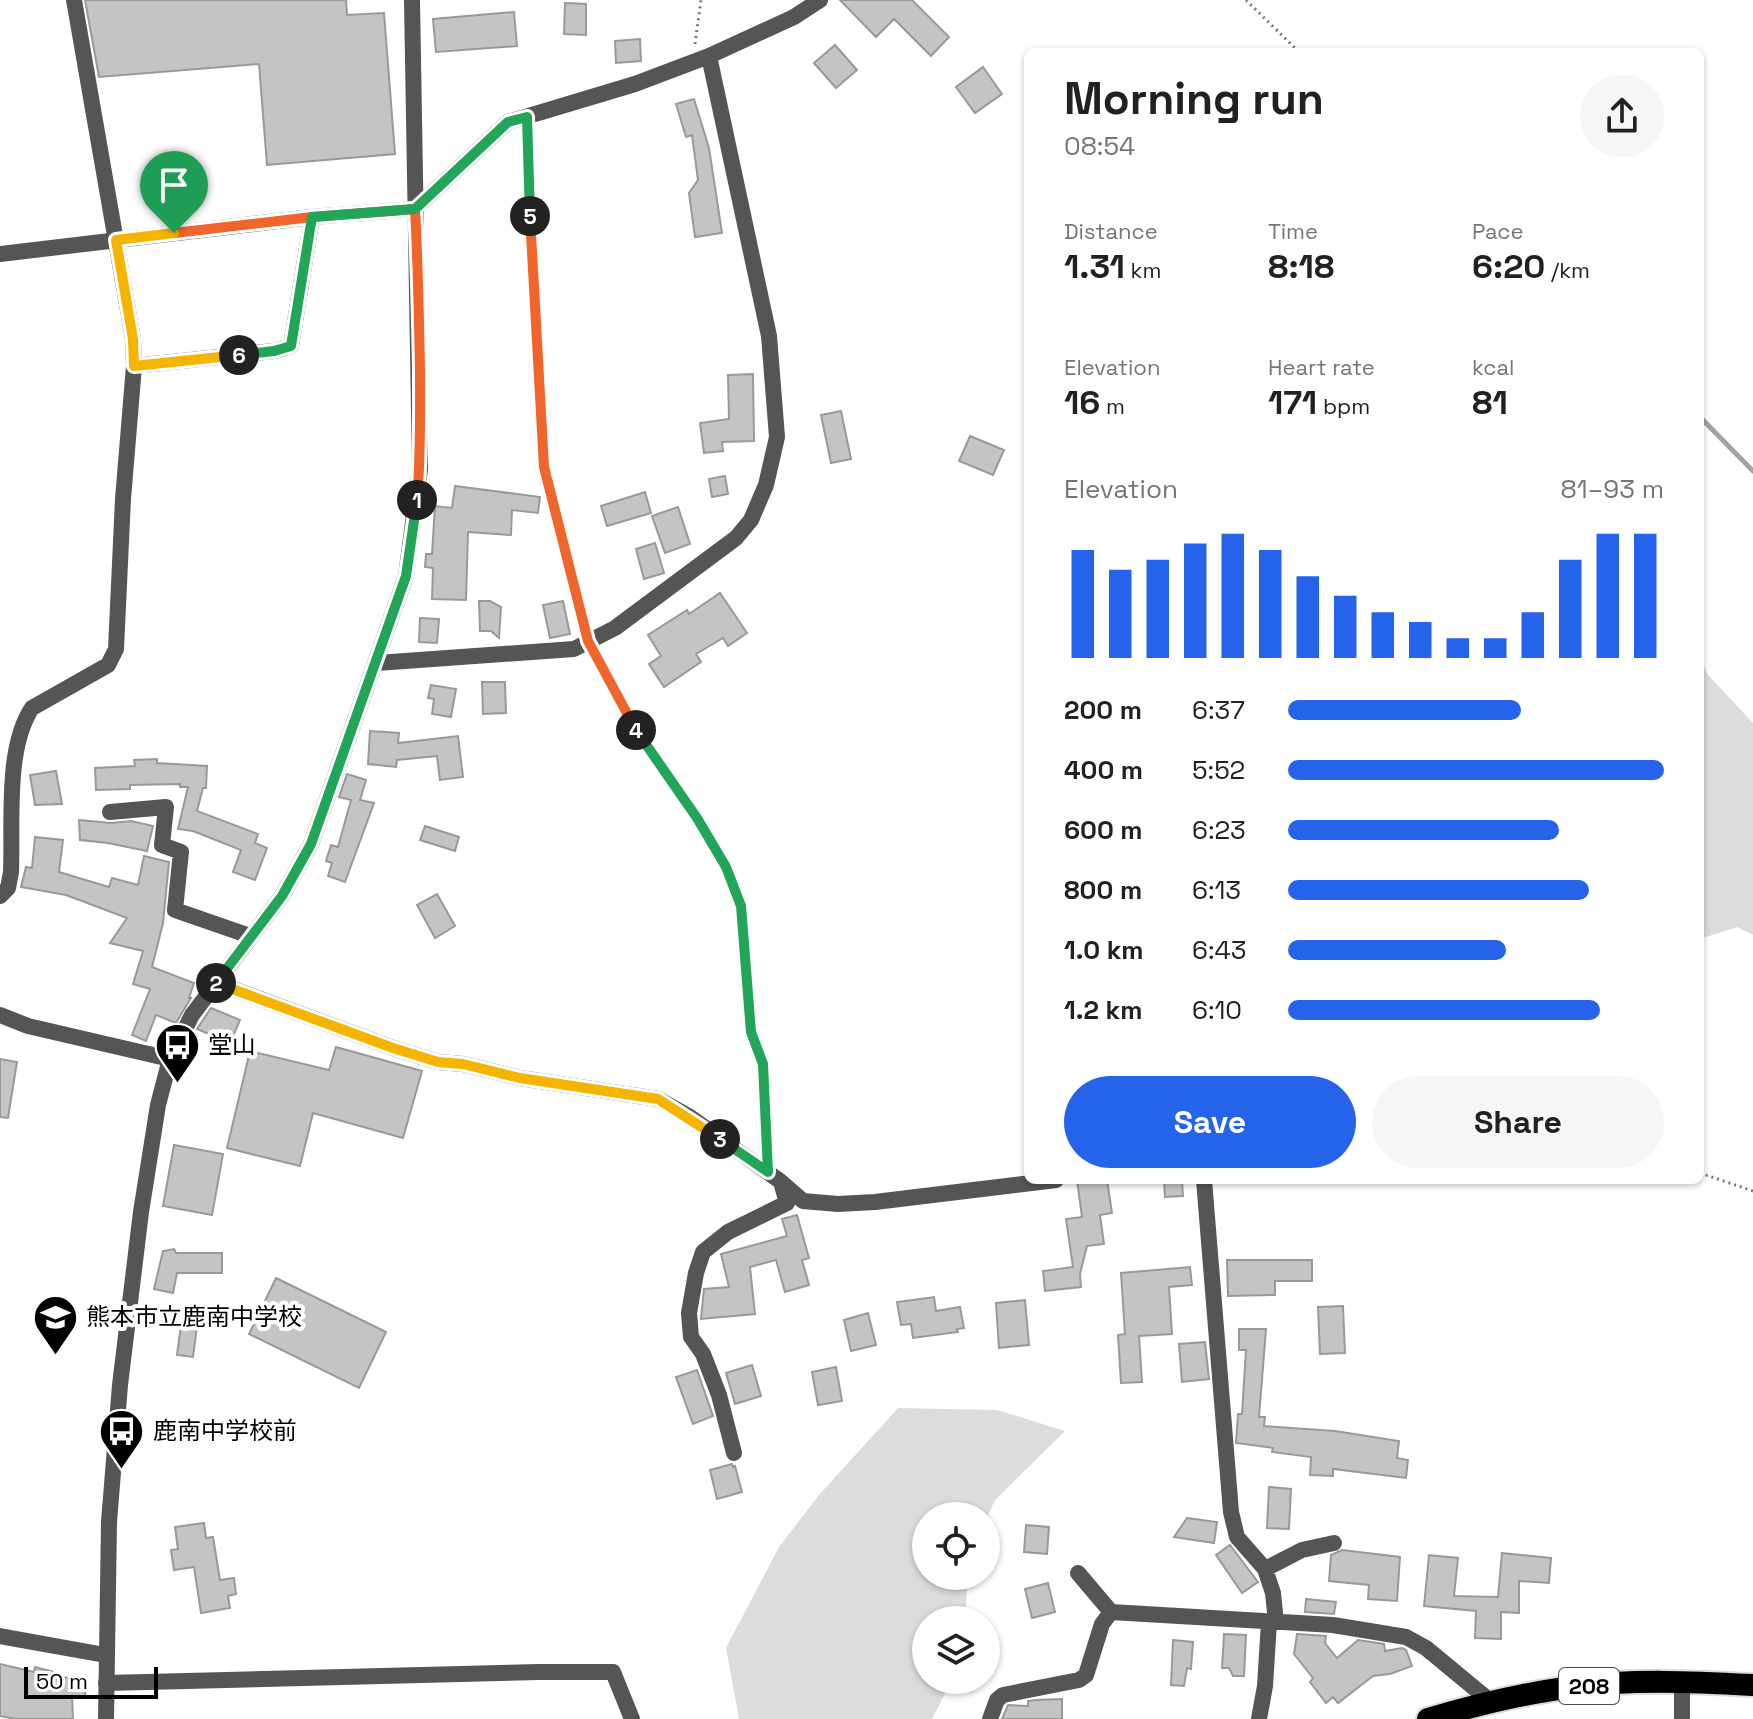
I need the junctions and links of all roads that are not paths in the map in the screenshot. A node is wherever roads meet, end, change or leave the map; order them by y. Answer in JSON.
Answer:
{"nodes":[{"id":1,"x":74,"y":0,"type":"edge"},
{"id":2,"x":412,"y":0,"type":"edge"},
{"id":3,"x":820,"y":0,"type":"edge"},
{"id":4,"x":709,"y":56,"type":"junction"},
{"id":5,"x":415,"y":209,"type":"junction"},
{"id":6,"x":312,"y":217,"type":"junction"},
{"id":7,"x":116,"y":240,"type":"junction"},
{"id":8,"x":0,"y":254,"type":"edge"},
{"id":9,"x":134,"y":366,"type":"junction"},
{"id":10,"x":377,"y":663,"type":"junction"},
{"id":11,"x":110,"y":812,"type":"dead end"},
{"id":12,"x":0,"y":896,"type":"edge"},
{"id":13,"x":250,"y":936,"type":"junction"},
{"id":14,"x":214,"y":982,"type":"junction"},
{"id":15,"x":0,"y":1015,"type":"edge"},
{"id":16,"x":170,"y":1059,"type":"junction"},
{"id":17,"x":774,"y":1176,"type":"junction"},
{"id":18,"x":1024,"y":1184,"type":"edge"},
{"id":19,"x":1204,"y":1184,"type":"edge"},
{"id":20,"x":734,"y":1453,"type":"dead end"},
{"id":21,"x":1334,"y":1543,"type":"dead end"},
{"id":22,"x":1265,"y":1569,"type":"junction"},
{"id":23,"x":1078,"y":1573,"type":"dead end"},
{"id":24,"x":1111,"y":1612,"type":"junction"},
{"id":25,"x":1272,"y":1622,"type":"junction"},
{"id":26,"x":0,"y":1636,"type":"edge"},
{"id":27,"x":105,"y":1655,"type":"junction"},
{"id":28,"x":1682,"y":1682,"type":"junction"},
{"id":29,"x":106,"y":1683,"type":"junction"},
{"id":30,"x":1753,"y":1685,"type":"edge"},
{"id":31,"x":1490,"y":1701,"type":"junction"},
{"id":32,"x":106,"y":1719,"type":"edge"},
{"id":33,"x":632,"y":1719,"type":"edge"},
{"id":34,"x":990,"y":1719,"type":"edge"},
{"id":35,"x":1259,"y":1719,"type":"edge"},
{"id":36,"x":1428,"y":1719,"type":"edge"},
{"id":37,"x":1682,"y":1719,"type":"edge"}],
"edges":[{"from":1,"to":7,"type":"street"},
{"from":2,"to":5,"type":"street"},
{"from":3,"to":4,"type":"street"},
{"from":4,"to":5,"type":"street"},
{"from":4,"to":10,"type":"street"},
{"from":5,"to":6,"type":"street"},
{"from":5,"to":10,"type":"street"},
{"from":6,"to":7,"type":"street"},
{"from":6,"to":9,"type":"street"},
{"from":7,"to":8,"type":"street"},
{"from":7,"to":9,"type":"street"},
{"from":9,"to":12,"type":"street"},
{"from":10,"to":13,"type":"street"},
{"from":11,"to":13,"type":"street"},
{"from":13,"to":14,"type":"street"},
{"from":14,"to":16,"type":"street"},
{"from":14,"to":17,"type":"street"},
{"from":15,"to":16,"type":"street"},
{"from":16,"to":27,"type":"street"},
{"from":17,"to":18,"type":"street"},
{"from":17,"to":20,"type":"street"},
{"from":19,"to":22,"type":"street"},
{"from":21,"to":22,"type":"street"},
{"from":22,"to":25,"type":"street"},
{"from":23,"to":24,"type":"street"},
{"from":24,"to":25,"type":"street"},
{"from":24,"to":34,"type":"street"},
{"from":25,"to":31,"type":"street"},
{"from":25,"to":35,"type":"street"},
{"from":26,"to":27,"type":"street"},
{"from":27,"to":29,"type":"street"},
{"from":28,"to":30,"type":"highway","number":"208"},
{"from":28,"to":31,"type":"highway","number":"208"},
{"from":28,"to":37,"type":"street"},
{"from":29,"to":32,"type":"street"},
{"from":29,"to":33,"type":"street"},
{"from":31,"to":36,"type":"highway","number":"208"}]}
